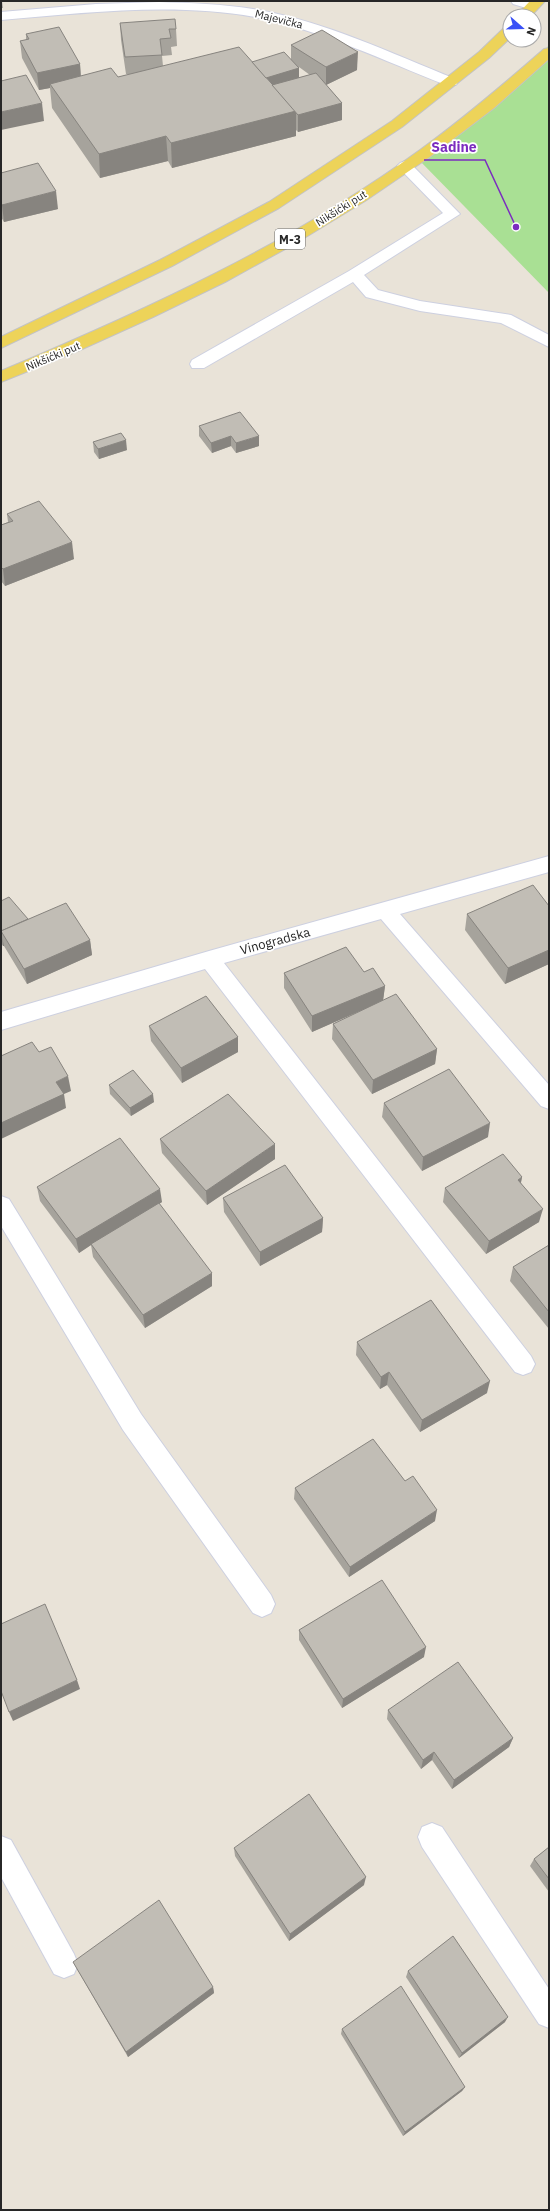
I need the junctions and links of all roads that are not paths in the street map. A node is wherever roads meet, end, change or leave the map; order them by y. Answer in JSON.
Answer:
{"nodes":[{"id":1,"x":518,"y":1,"type":"edge"},
{"id":2,"x":531,"y":8,"type":"edge"},
{"id":3,"x":1,"y":16,"type":"edge"},
{"id":4,"x":502,"y":38,"type":"edge"},
{"id":5,"x":549,"y":52,"type":"edge"},
{"id":6,"x":451,"y":82,"type":"junction"},
{"id":7,"x":405,"y":166,"type":"junction"},
{"id":8,"x":355,"y":274,"type":"junction"},
{"id":9,"x":549,"y":342,"type":"edge"},
{"id":10,"x":1,"y":343,"type":"edge"},
{"id":11,"x":198,"y":364,"type":"dead end"},
{"id":12,"x":1,"y":378,"type":"edge"},
{"id":13,"x":549,"y":864,"type":"edge"},
{"id":14,"x":386,"y":911,"type":"junction"},
{"id":15,"x":209,"y":959,"type":"junction"},
{"id":16,"x":1,"y":1021,"type":"edge"},
{"id":17,"x":549,"y":1100,"type":"edge"},
{"id":18,"x":1,"y":1206,"type":"edge"},
{"id":19,"x":523,"y":1364,"type":"dead end"},
{"id":20,"x":262,"y":1604,"type":"dead end"},
{"id":21,"x":432,"y":1837,"type":"dead end"},
{"id":22,"x":1,"y":1850,"type":"edge"},
{"id":23,"x":64,"y":1964,"type":"dead end"},
{"id":24,"x":549,"y":2014,"type":"edge"}],
"edges":[{"from":1,"to":2,"type":"street"},
{"from":3,"to":6,"type":"street","name":"Majevička"},
{"from":4,"to":6,"type":"main road"},
{"from":5,"to":7,"type":"main road","name":"Nikšićki put","number":"M-3"},
{"from":6,"to":10,"type":"main road"},
{"from":7,"to":8,"type":"street"},
{"from":7,"to":12,"type":"main road","name":"Nikšićki put","number":"M-3"},
{"from":8,"to":9,"type":"street"},
{"from":8,"to":11,"type":"street"},
{"from":13,"to":14,"type":"street","name":"Vinogradska"},
{"from":14,"to":15,"type":"street","name":"Vinogradska"},
{"from":14,"to":17,"type":"street"},
{"from":15,"to":16,"type":"street","name":"Vinogradska"},
{"from":15,"to":19,"type":"street"},
{"from":18,"to":20,"type":"street"},
{"from":21,"to":24,"type":"street"},
{"from":22,"to":23,"type":"street"}]}
